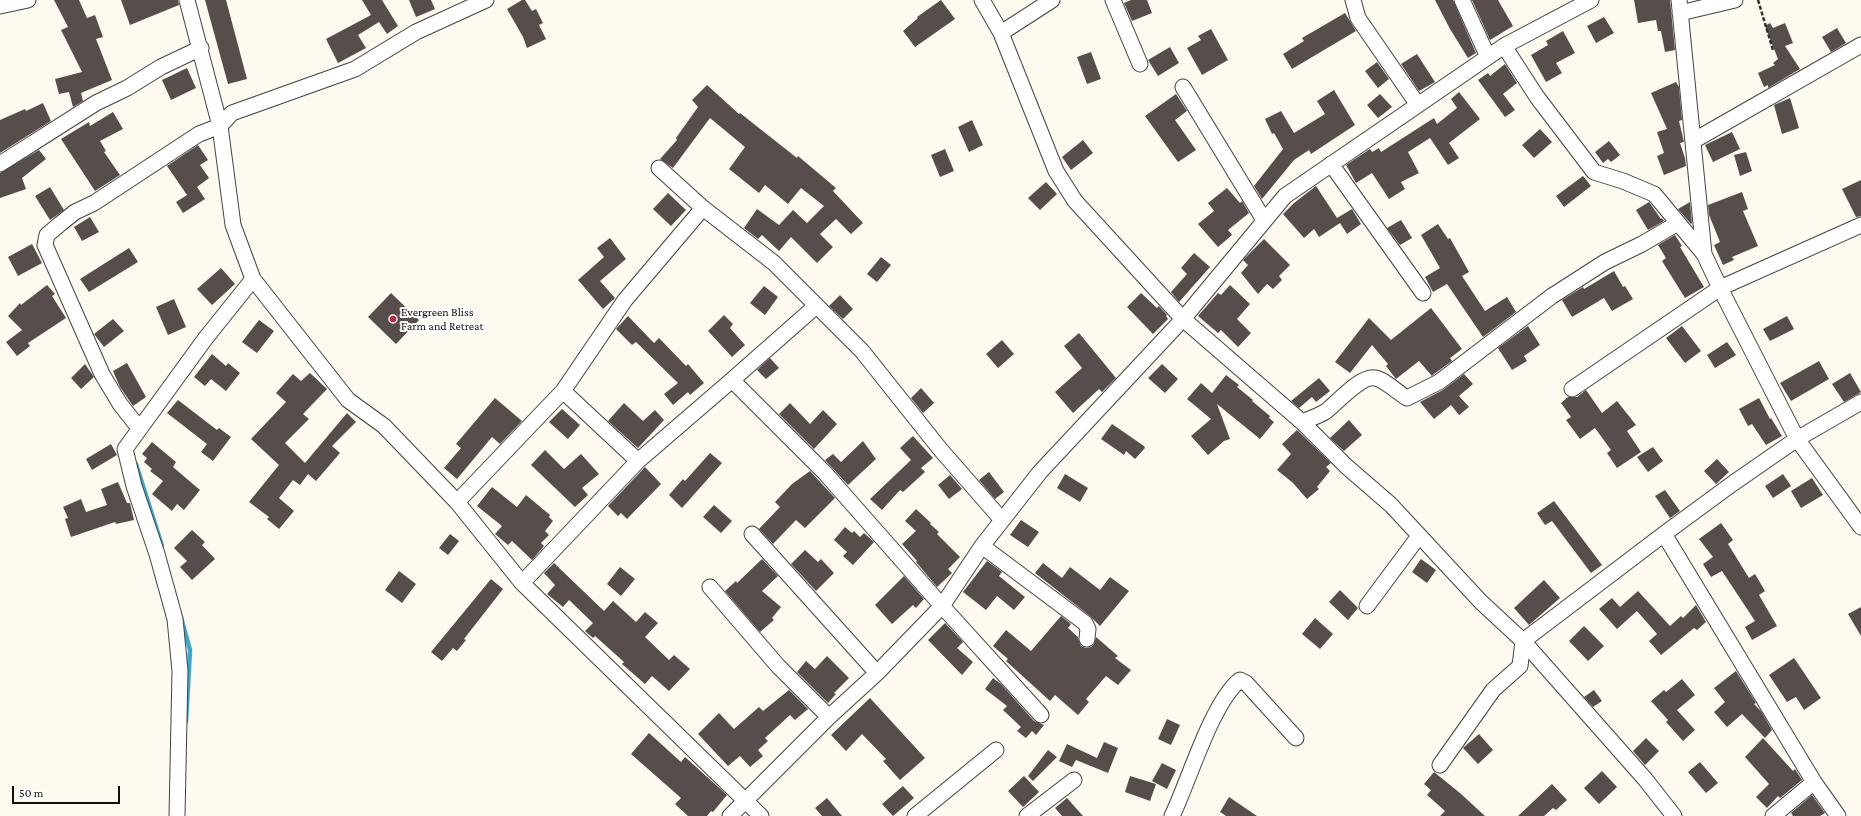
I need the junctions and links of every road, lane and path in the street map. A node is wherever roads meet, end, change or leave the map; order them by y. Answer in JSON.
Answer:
{"nodes":[{"id":1,"x":28,"y":0,"type":"edge"},
{"id":2,"x":187,"y":0,"type":"edge"},
{"id":3,"x":486,"y":0,"type":"edge"},
{"id":4,"x":982,"y":0,"type":"edge"},
{"id":5,"x":1052,"y":0,"type":"edge"},
{"id":6,"x":1113,"y":0,"type":"edge"},
{"id":7,"x":1353,"y":0,"type":"edge"},
{"id":8,"x":1462,"y":0,"type":"edge"},
{"id":9,"x":1591,"y":0,"type":"edge"},
{"id":10,"x":1735,"y":0,"type":"edge"},
{"id":11,"x":1758,"y":0,"type":"edge"},
{"id":12,"x":0,"y":6,"type":"edge"},
{"id":13,"x":1679,"y":6,"type":"edge"},
{"id":14,"x":1001,"y":33,"type":"junction"},
{"id":15,"x":1861,"y":45,"type":"edge"},
{"id":16,"x":1504,"y":46,"type":"junction"},
{"id":17,"x":201,"y":48,"type":"junction"},
{"id":18,"x":1773,"y":50,"type":"dead end"},
{"id":19,"x":1488,"y":57,"type":"junction"},
{"id":20,"x":1140,"y":64,"type":"dead end"},
{"id":21,"x":1183,"y":87,"type":"dead end"},
{"id":22,"x":1418,"y":105,"type":"junction"},
{"id":23,"x":220,"y":126,"type":"junction"},
{"id":24,"x":1693,"y":141,"type":"junction"},
{"id":25,"x":0,"y":164,"type":"edge"},
{"id":26,"x":1331,"y":164,"type":"junction"},
{"id":27,"x":659,"y":168,"type":"dead end"},
{"id":28,"x":703,"y":208,"type":"junction"},
{"id":29,"x":1264,"y":220,"type":"junction"},
{"id":30,"x":1678,"y":223,"type":"junction"},
{"id":31,"x":1861,"y":225,"type":"edge"},
{"id":32,"x":1704,"y":254,"type":"junction"},
{"id":33,"x":253,"y":279,"type":"junction"},
{"id":34,"x":1720,"y":288,"type":"junction"},
{"id":35,"x":1423,"y":292,"type":"dead end"},
{"id":36,"x":816,"y":306,"type":"junction"},
{"id":37,"x":1183,"y":319,"type":"junction"},
{"id":38,"x":732,"y":380,"type":"junction"},
{"id":39,"x":1572,"y":389,"type":"dead end"},
{"id":40,"x":563,"y":391,"type":"junction"},
{"id":41,"x":1861,"y":402,"type":"edge"},
{"id":42,"x":1302,"y":422,"type":"junction"},
{"id":43,"x":140,"y":428,"type":"junction"},
{"id":44,"x":1797,"y":439,"type":"junction"},
{"id":45,"x":638,"y":461,"type":"junction"},
{"id":46,"x":457,"y":502,"type":"junction"},
{"id":47,"x":1002,"y":520,"type":"junction"},
{"id":48,"x":1861,"y":527,"type":"edge"},
{"id":49,"x":752,"y":534,"type":"dead end"},
{"id":50,"x":1664,"y":534,"type":"junction"},
{"id":51,"x":1419,"y":536,"type":"junction"},
{"id":52,"x":982,"y":546,"type":"junction"},
{"id":53,"x":522,"y":583,"type":"junction"},
{"id":54,"x":710,"y":587,"type":"dead end"},
{"id":55,"x":942,"y":606,"type":"junction"},
{"id":56,"x":1367,"y":606,"type":"dead end"},
{"id":57,"x":1087,"y":639,"type":"dead end"},
{"id":58,"x":1523,"y":641,"type":"junction"},
{"id":59,"x":877,"y":673,"type":"junction"},
{"id":60,"x":1041,"y":715,"type":"dead end"},
{"id":61,"x":829,"y":717,"type":"junction"},
{"id":62,"x":1296,"y":738,"type":"dead end"},
{"id":63,"x":996,"y":750,"type":"dead end"},
{"id":64,"x":1440,"y":765,"type":"dead end"},
{"id":65,"x":1074,"y":780,"type":"dead end"},
{"id":66,"x":1814,"y":782,"type":"junction"},
{"id":67,"x":746,"y":800,"type":"junction"},
{"id":68,"x":177,"y":816,"type":"edge"},
{"id":69,"x":730,"y":816,"type":"edge"},
{"id":70,"x":761,"y":816,"type":"edge"},
{"id":71,"x":915,"y":816,"type":"edge"},
{"id":72,"x":1027,"y":816,"type":"edge"},
{"id":73,"x":1172,"y":816,"type":"edge"},
{"id":74,"x":1674,"y":816,"type":"edge"},
{"id":75,"x":1773,"y":816,"type":"edge"},
{"id":76,"x":1838,"y":816,"type":"edge"}],
"edges":[{"from":1,"to":12,"type":"street"},
{"from":2,"to":17,"type":"street"},
{"from":3,"to":23,"type":"street"},
{"from":4,"to":14,"type":"street"},
{"from":5,"to":14,"type":"street"},
{"from":6,"to":20,"type":"street"},
{"from":7,"to":22,"type":"street"},
{"from":8,"to":19,"type":"street"},
{"from":9,"to":16,"type":"street"},
{"from":10,"to":13,"type":"street"},
{"from":11,"to":18,"type":"path"},
{"from":13,"to":24,"type":"street"},
{"from":14,"to":37,"type":"street"},
{"from":15,"to":24,"type":"street"},
{"from":16,"to":19,"type":"street"},
{"from":16,"to":30,"type":"street"},
{"from":17,"to":23,"type":"street"},
{"from":17,"to":25,"type":"street"},
{"from":19,"to":22,"type":"street"},
{"from":21,"to":29,"type":"street"},
{"from":22,"to":26,"type":"street"},
{"from":23,"to":33,"type":"street"},
{"from":23,"to":43,"type":"street"},
{"from":24,"to":32,"type":"street"},
{"from":26,"to":29,"type":"street"},
{"from":26,"to":35,"type":"street"},
{"from":27,"to":28,"type":"street"},
{"from":28,"to":36,"type":"street"},
{"from":28,"to":40,"type":"street"},
{"from":29,"to":37,"type":"street"},
{"from":30,"to":32,"type":"street"},
{"from":30,"to":42,"type":"street"},
{"from":31,"to":34,"type":"street"},
{"from":32,"to":34,"type":"street"},
{"from":33,"to":43,"type":"street"},
{"from":33,"to":46,"type":"street"},
{"from":34,"to":39,"type":"street"},
{"from":34,"to":44,"type":"street"},
{"from":36,"to":38,"type":"street"},
{"from":36,"to":47,"type":"street"},
{"from":37,"to":42,"type":"street"},
{"from":37,"to":47,"type":"street"},
{"from":38,"to":45,"type":"street"},
{"from":38,"to":55,"type":"street"},
{"from":40,"to":45,"type":"street"},
{"from":40,"to":46,"type":"street"},
{"from":41,"to":44,"type":"street"},
{"from":42,"to":51,"type":"street"},
{"from":43,"to":68,"type":"street"},
{"from":44,"to":48,"type":"street"},
{"from":44,"to":50,"type":"street"},
{"from":45,"to":53,"type":"street"},
{"from":46,"to":53,"type":"street"},
{"from":47,"to":52,"type":"street"},
{"from":49,"to":59,"type":"street"},
{"from":50,"to":58,"type":"street"},
{"from":50,"to":66,"type":"street"},
{"from":51,"to":56,"type":"street"},
{"from":51,"to":58,"type":"street"},
{"from":52,"to":55,"type":"street"},
{"from":52,"to":57,"type":"street"},
{"from":53,"to":67,"type":"street"},
{"from":54,"to":61,"type":"street"},
{"from":55,"to":59,"type":"street"},
{"from":55,"to":60,"type":"street"},
{"from":58,"to":64,"type":"street"},
{"from":58,"to":74,"type":"street"},
{"from":59,"to":61,"type":"street"},
{"from":61,"to":67,"type":"street"},
{"from":62,"to":73,"type":"street"},
{"from":63,"to":71,"type":"street"},
{"from":65,"to":72,"type":"street"},
{"from":66,"to":75,"type":"street"},
{"from":66,"to":76,"type":"street"},
{"from":67,"to":69,"type":"street"},
{"from":67,"to":70,"type":"street"}]}
